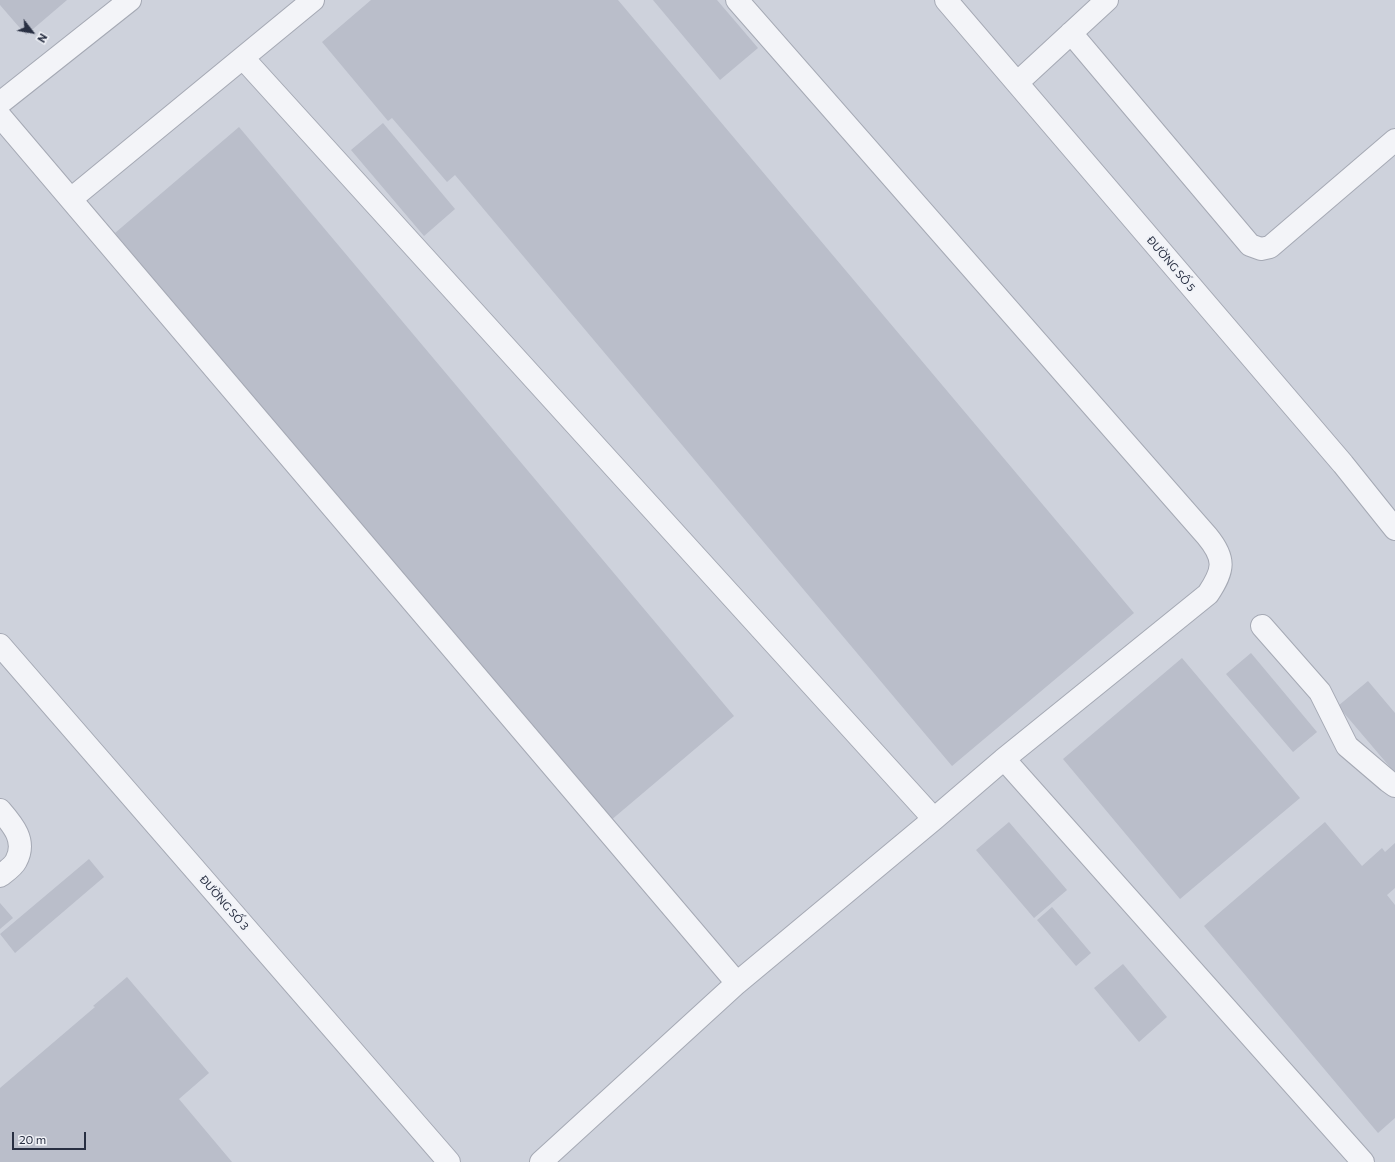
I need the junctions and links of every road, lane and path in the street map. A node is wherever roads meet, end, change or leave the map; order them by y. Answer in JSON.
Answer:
{"nodes":[{"id":1,"x":130,"y":0,"type":"edge"},
{"id":2,"x":313,"y":0,"type":"edge"},
{"id":3,"x":737,"y":0,"type":"edge"},
{"id":4,"x":946,"y":0,"type":"edge"},
{"id":5,"x":1107,"y":0,"type":"edge"},
{"id":6,"x":1071,"y":33,"type":"junction"},
{"id":7,"x":243,"y":58,"type":"junction"},
{"id":8,"x":1017,"y":83,"type":"junction"},
{"id":9,"x":0,"y":103,"type":"edge"},
{"id":10,"x":0,"y":116,"type":"edge"},
{"id":11,"x":1395,"y":140,"type":"edge"},
{"id":12,"x":71,"y":199,"type":"junction"},
{"id":13,"x":1395,"y":529,"type":"edge"},
{"id":14,"x":1262,"y":626,"type":"dead end"},
{"id":15,"x":0,"y":645,"type":"edge"},
{"id":16,"x":1004,"y":759,"type":"junction"},
{"id":17,"x":1395,"y":786,"type":"edge"},
{"id":18,"x":0,"y":810,"type":"edge"},
{"id":19,"x":934,"y":819,"type":"junction"},
{"id":20,"x":0,"y":876,"type":"edge"},
{"id":21,"x":737,"y":983,"type":"junction"},
{"id":22,"x":449,"y":1162,"type":"edge"},
{"id":23,"x":541,"y":1162,"type":"edge"},
{"id":24,"x":1363,"y":1162,"type":"edge"}],
"edges":[{"from":1,"to":9,"type":"street"},
{"from":2,"to":7,"type":"street"},
{"from":3,"to":16,"type":"street"},
{"from":4,"to":8,"type":"street","name":"ĐƯỜNG SỐ 5"},
{"from":5,"to":6,"type":"street"},
{"from":6,"to":8,"type":"street"},
{"from":6,"to":11,"type":"street"},
{"from":7,"to":12,"type":"street"},
{"from":7,"to":19,"type":"street"},
{"from":8,"to":13,"type":"street","name":"ĐƯỜNG SỐ 5"},
{"from":10,"to":12,"type":"street"},
{"from":12,"to":21,"type":"street"},
{"from":14,"to":17,"type":"street"},
{"from":15,"to":22,"type":"street","name":"ĐƯỜNG SỐ 3"},
{"from":16,"to":19,"type":"street"},
{"from":16,"to":24,"type":"street"},
{"from":18,"to":20,"type":"street"},
{"from":19,"to":21,"type":"street"},
{"from":21,"to":23,"type":"street"}]}
